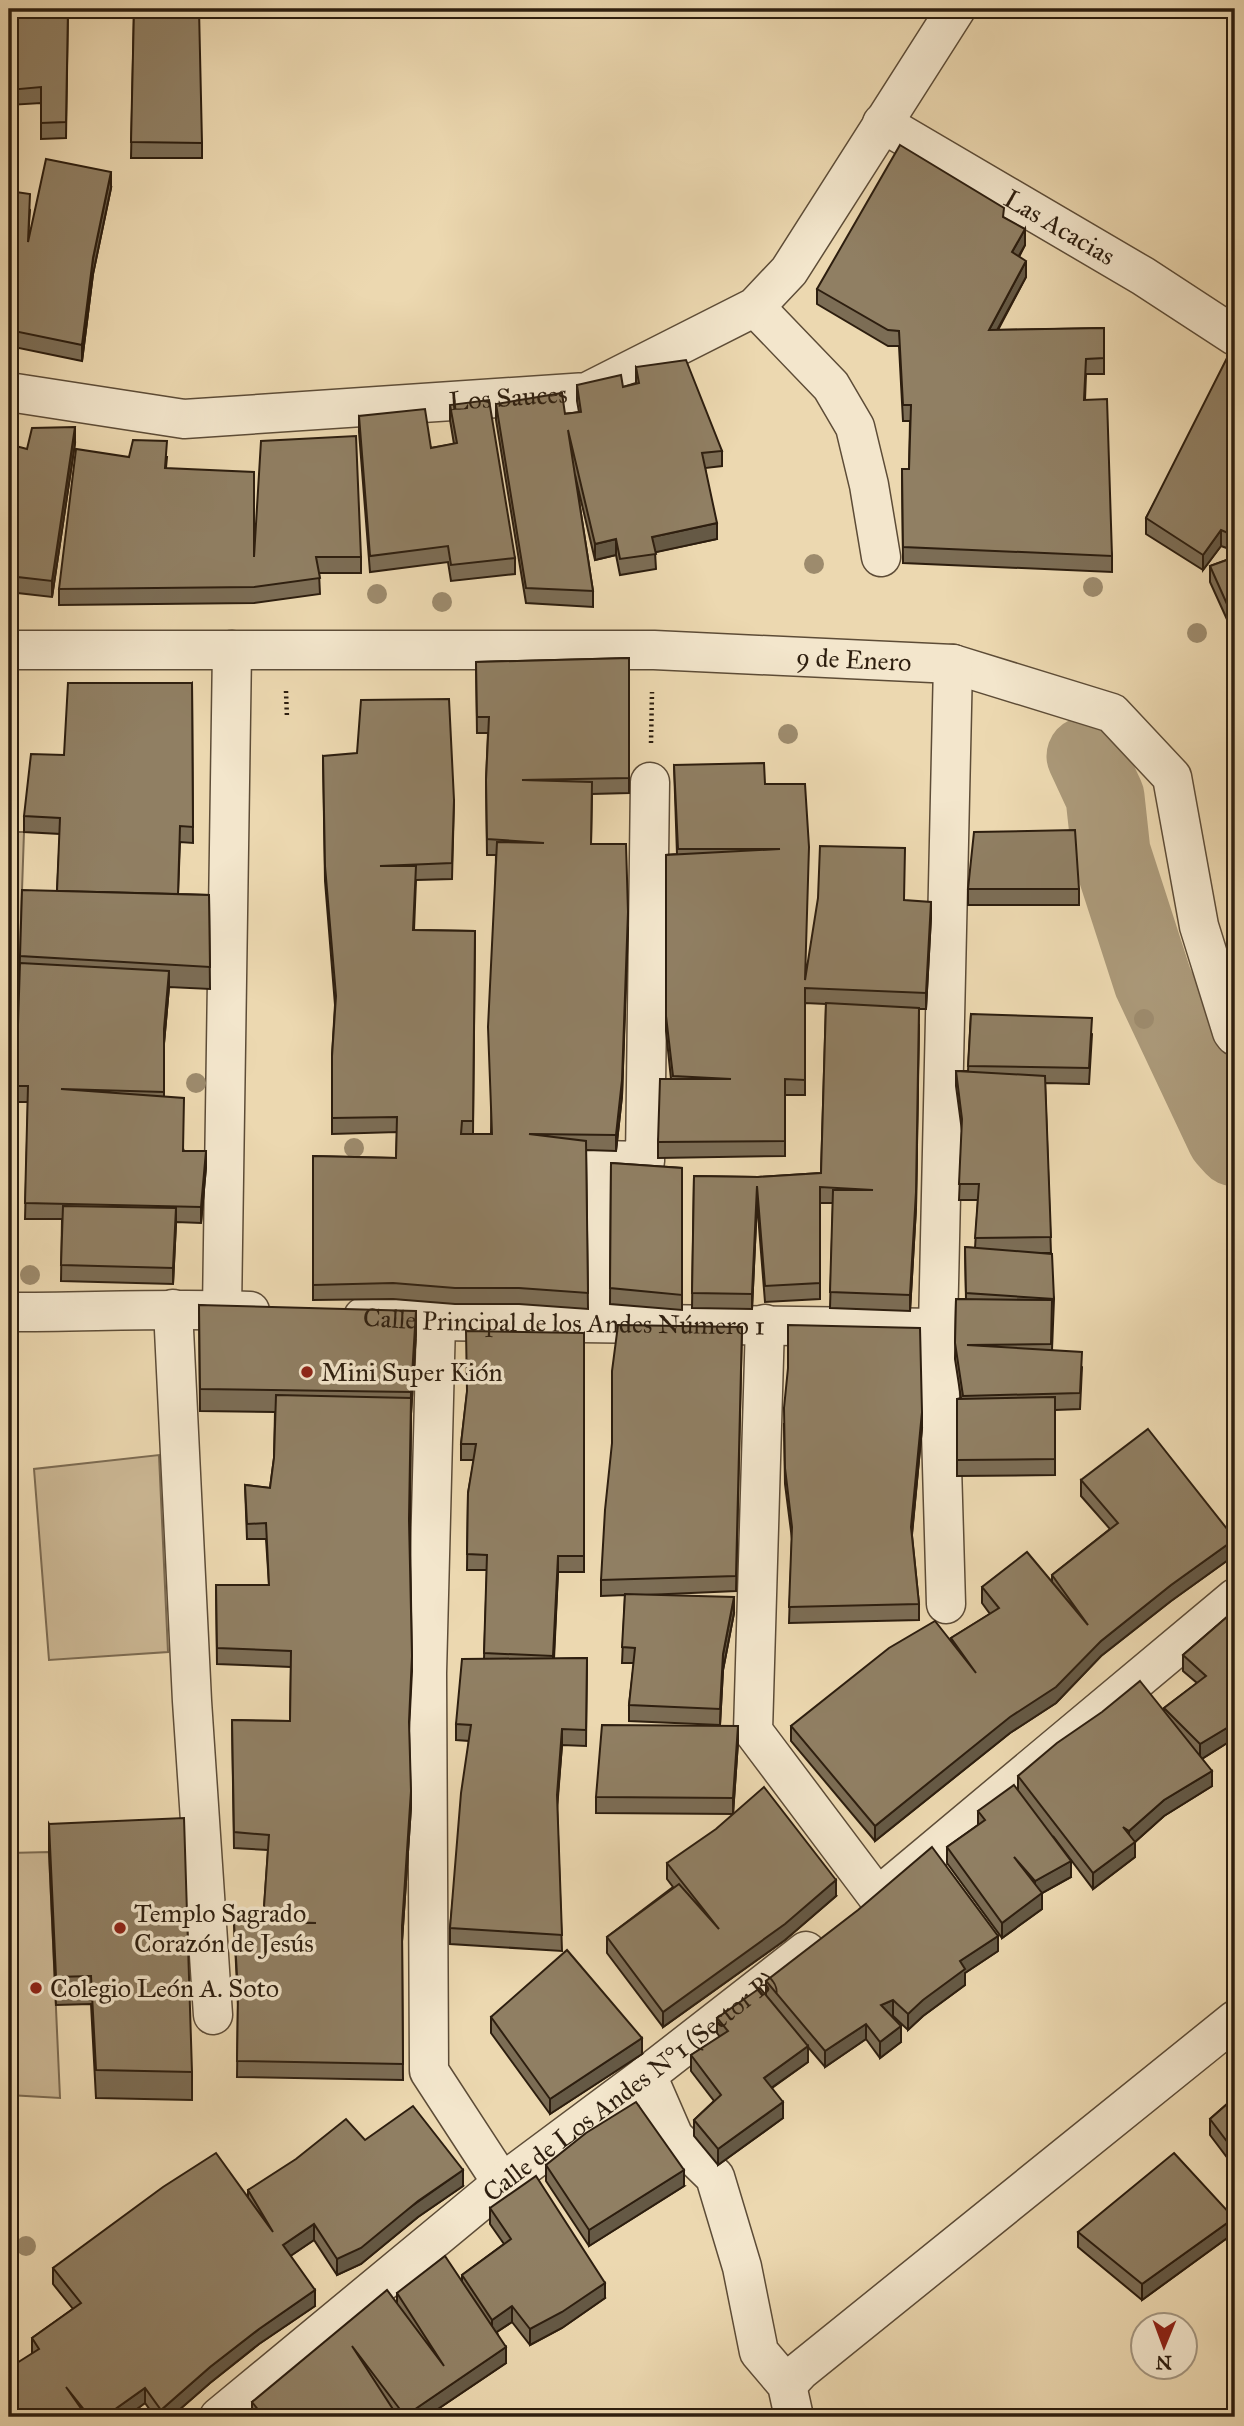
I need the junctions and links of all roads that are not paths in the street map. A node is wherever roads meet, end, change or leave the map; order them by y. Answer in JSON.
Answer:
{"nodes":[{"id":1,"x":956,"y":9,"type":"edge"},
{"id":2,"x":881,"y":123,"type":"junction"},
{"id":3,"x":755,"y":307,"type":"junction"},
{"id":4,"x":1235,"y":336,"type":"edge"},
{"id":5,"x":9,"y":392,"type":"edge"},
{"id":6,"x":881,"y":557,"type":"dead end"},
{"id":7,"x":9,"y":650,"type":"edge"},
{"id":8,"x":232,"y":650,"type":"junction"},
{"id":9,"x":953,"y":664,"type":"junction"},
{"id":10,"x":650,"y":782,"type":"road end"},
{"id":11,"x":1235,"y":1036,"type":"edge"},
{"id":12,"x":173,"y":1309,"type":"junction"},
{"id":13,"x":222,"y":1310,"type":"junction"},
{"id":14,"x":9,"y":1312,"type":"edge"},
{"id":15,"x":290,"y":1313,"type":"edge"},
{"id":16,"x":330,"y":1315,"type":"edge"},
{"id":17,"x":436,"y":1321,"type":"junction"},
{"id":18,"x":598,"y":1322,"type":"junction"},
{"id":19,"x":765,"y":1324,"type":"junction"},
{"id":20,"x":938,"y":1328,"type":"junction"},
{"id":21,"x":1235,"y":1598,"type":"edge"},
{"id":22,"x":946,"y":1604,"type":"dead end"},
{"id":23,"x":877,"y":1896,"type":"junction"},
{"id":24,"x":213,"y":2015,"type":"dead end"},
{"id":25,"x":1235,"y":2020,"type":"edge"},
{"id":26,"x":648,"y":2075,"type":"junction"},
{"id":27,"x":502,"y":2183,"type":"junction"},
{"id":28,"x":790,"y":2401,"type":"edge"},
{"id":29,"x":219,"y":2417,"type":"edge"}],
"edges":[{"from":1,"to":2,"type":"street","name":"Los Sauces"},
{"from":2,"to":3,"type":"street","name":"Los Sauces"},
{"from":2,"to":4,"type":"street","name":"Las Acacias"},
{"from":3,"to":5,"type":"street","name":"Los Sauces"},
{"from":3,"to":6,"type":"street"},
{"from":7,"to":8,"type":"street","name":"9 de Enero"},
{"from":8,"to":9,"type":"street","name":"9 de Enero"},
{"from":8,"to":13,"type":"street"},
{"from":9,"to":11,"type":"street","name":"9 de Enero"},
{"from":9,"to":20,"type":"street"},
{"from":10,"to":18,"type":"street"},
{"from":12,"to":13,"type":"street"},
{"from":12,"to":14,"type":"street"},
{"from":12,"to":24,"type":"street"},
{"from":13,"to":15,"type":"street"},
{"from":16,"to":17,"type":"street","name":"Calle Principal de los Andes Número 1"},
{"from":17,"to":18,"type":"street","name":"Calle Principal de los Andes Número 1"},
{"from":17,"to":27,"type":"street"},
{"from":18,"to":19,"type":"street","name":"Calle Principal de los Andes Número 1"},
{"from":19,"to":20,"type":"street","name":"Calle Principal de los Andes Número 1"},
{"from":19,"to":23,"type":"street"},
{"from":20,"to":22,"type":"street"},
{"from":21,"to":23,"type":"street","name":"Calle de Los Andes N°1 (Sector B)"},
{"from":23,"to":26,"type":"street","name":"Calle de Los Andes N°1 (Sector B)"},
{"from":25,"to":28,"type":"street"},
{"from":26,"to":27,"type":"street","name":"Calle de Los Andes N°1 (Sector B)"},
{"from":26,"to":28,"type":"street"},
{"from":27,"to":29,"type":"street","name":"Calle de Los Andes N°1 (Sector B)"}]}
